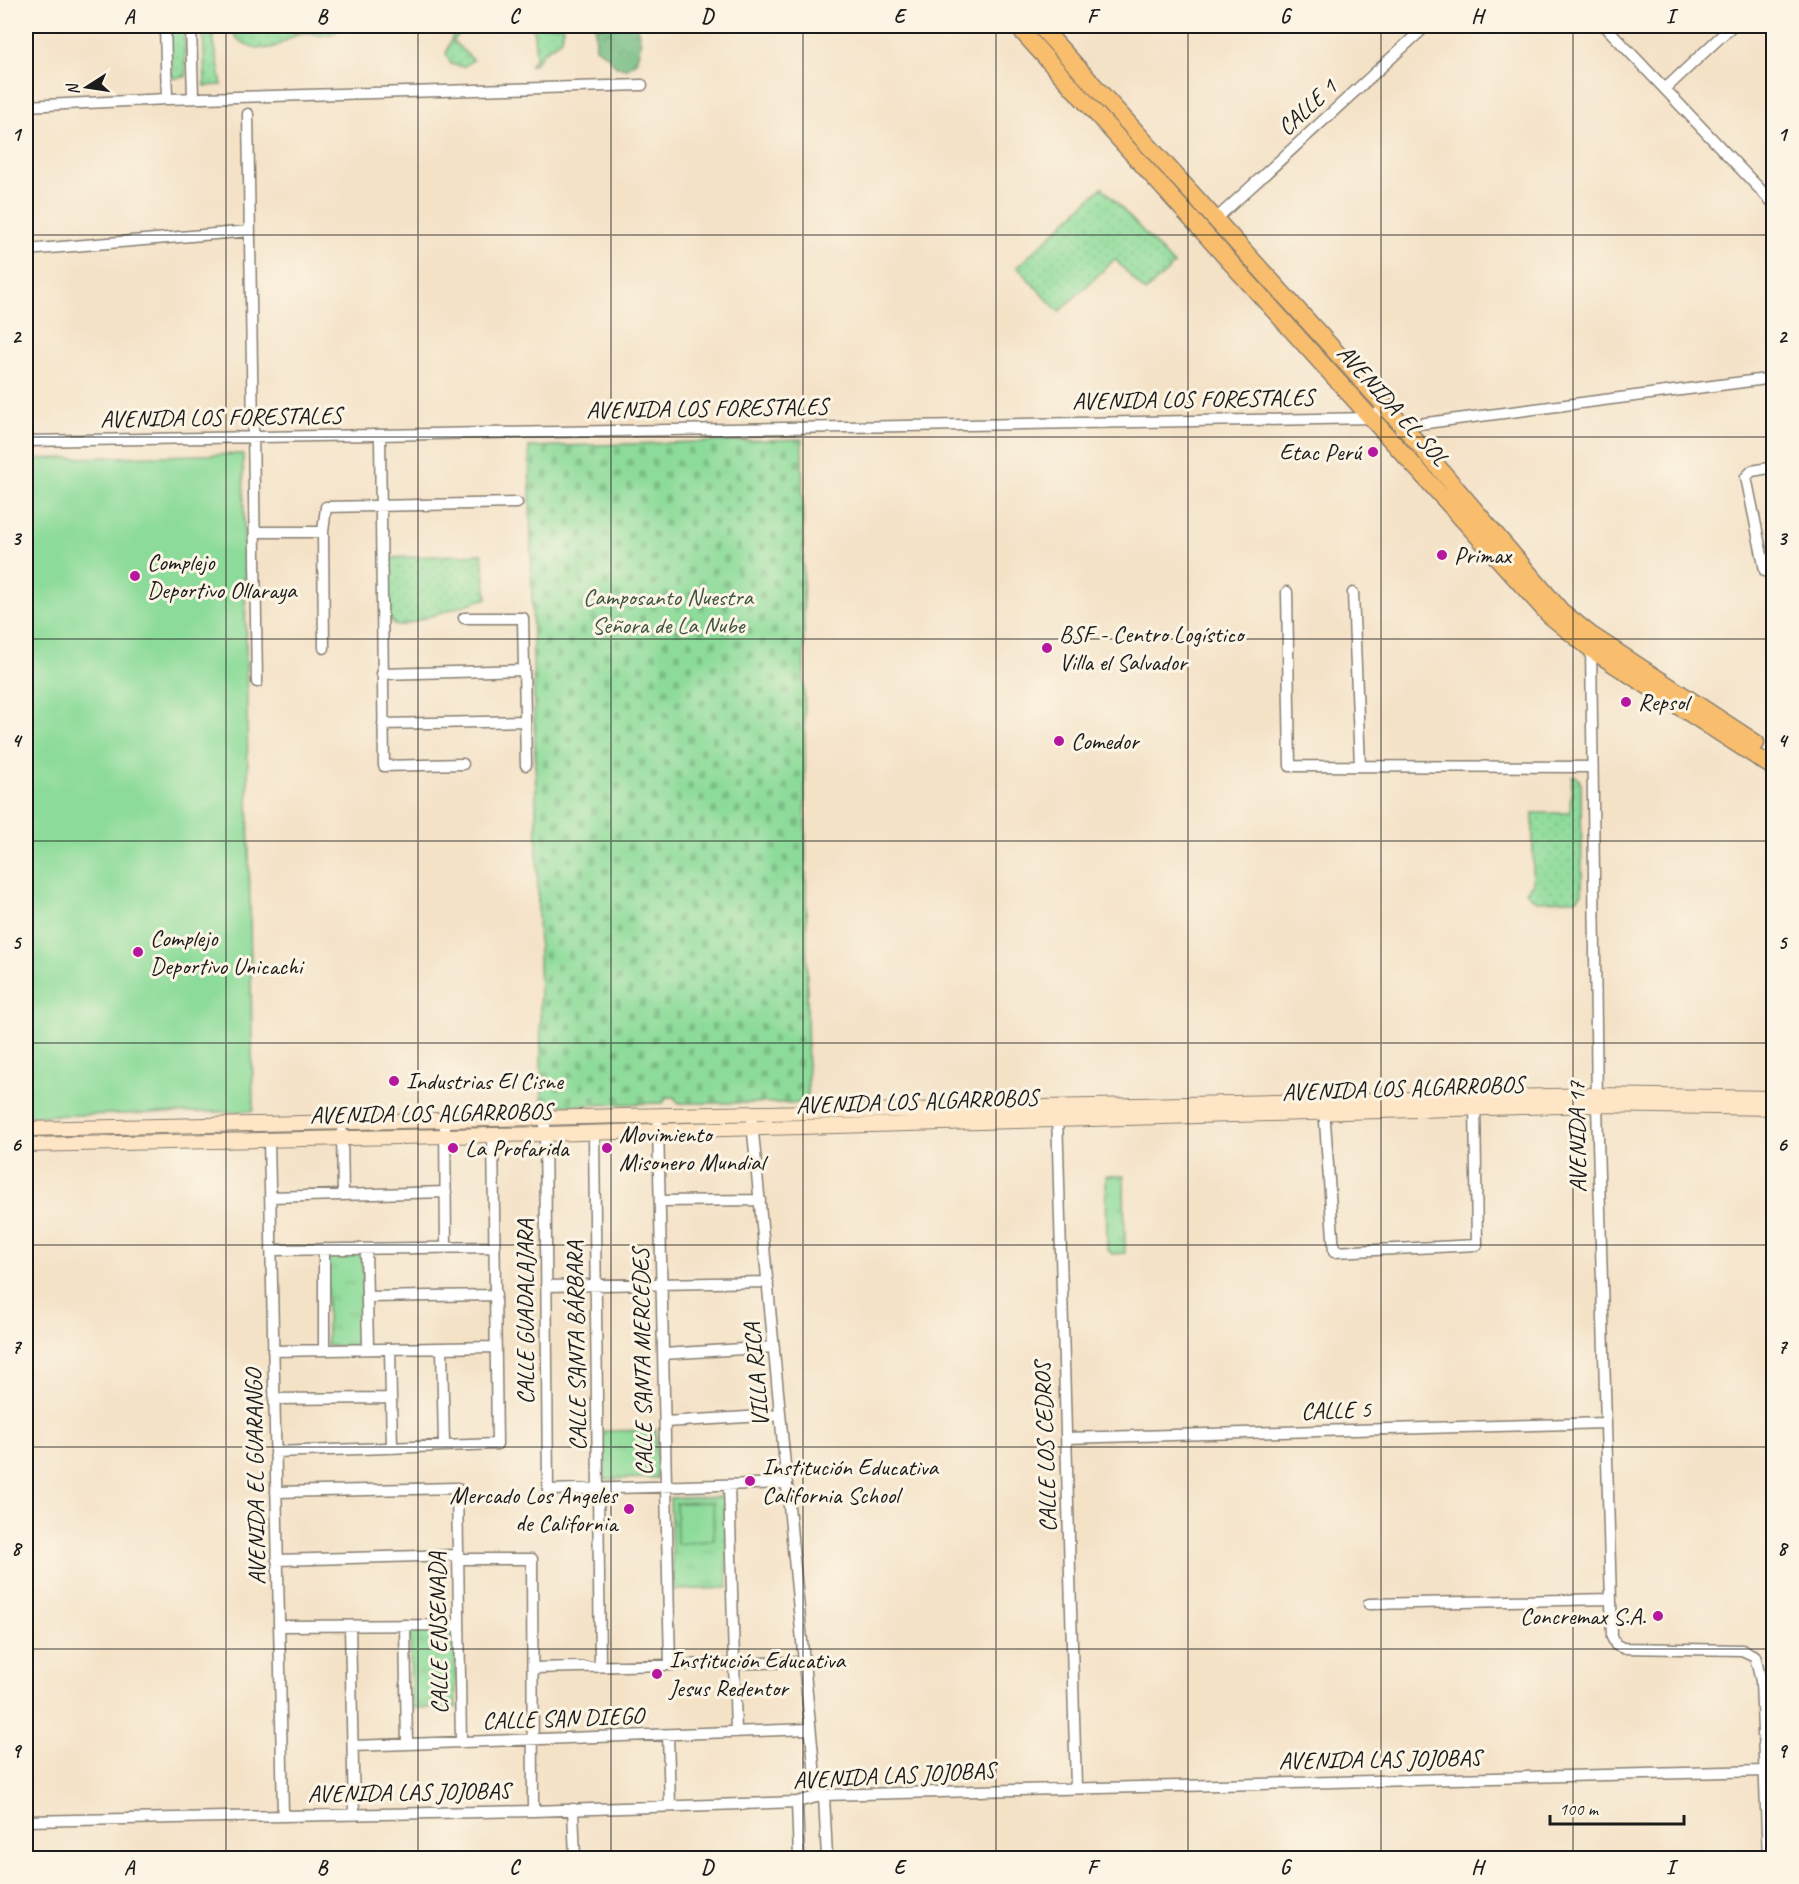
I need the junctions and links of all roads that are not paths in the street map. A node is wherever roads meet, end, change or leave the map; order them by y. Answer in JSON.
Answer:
{"nodes":[{"id":1,"x":165,"y":26,"type":"edge"},
{"id":2,"x":191,"y":26,"type":"edge"},
{"id":3,"x":1017,"y":26,"type":"edge"},
{"id":4,"x":1040,"y":26,"type":"edge"},
{"id":5,"x":1426,"y":26,"type":"edge"},
{"id":6,"x":1605,"y":26,"type":"edge"},
{"id":7,"x":1732,"y":26,"type":"edge"},
{"id":8,"x":642,"y":85,"type":"dead end"},
{"id":9,"x":1665,"y":89,"type":"junction"},
{"id":10,"x":193,"y":98,"type":"junction"},
{"id":11,"x":167,"y":99,"type":"junction"},
{"id":12,"x":26,"y":106,"type":"edge"},
{"id":13,"x":248,"y":114,"type":"dead end"},
{"id":14,"x":1773,"y":204,"type":"edge"},
{"id":15,"x":1216,"y":219,"type":"junction"},
{"id":16,"x":250,"y":231,"type":"junction"},
{"id":17,"x":26,"y":250,"type":"edge"},
{"id":18,"x":1773,"y":378,"type":"edge"},
{"id":19,"x":1385,"y":406,"type":"junction"},
{"id":20,"x":1372,"y":418,"type":"junction"},
{"id":21,"x":1403,"y":426,"type":"junction"},
{"id":22,"x":380,"y":435,"type":"junction"},
{"id":23,"x":1390,"y":437,"type":"junction"},
{"id":24,"x":253,"y":438,"type":"junction"},
{"id":25,"x":26,"y":441,"type":"edge"},
{"id":26,"x":1773,"y":467,"type":"edge"},
{"id":27,"x":517,"y":503,"type":"dead end"},
{"id":28,"x":380,"y":504,"type":"junction"},
{"id":29,"x":255,"y":532,"type":"junction"},
{"id":30,"x":323,"y":532,"type":"junction"},
{"id":31,"x":1773,"y":575,"type":"edge"},
{"id":32,"x":1287,"y":592,"type":"dead end"},
{"id":33,"x":1353,"y":593,"type":"dead end"},
{"id":34,"x":464,"y":618,"type":"dead end"},
{"id":35,"x":1591,"y":642,"type":"junction"},
{"id":36,"x":324,"y":648,"type":"dead end"},
{"id":37,"x":524,"y":670,"type":"junction"},
{"id":38,"x":382,"y":674,"type":"junction"},
{"id":39,"x":257,"y":682,"type":"dead end"},
{"id":40,"x":525,"y":721,"type":"junction"},
{"id":41,"x":383,"y":724,"type":"junction"},
{"id":42,"x":1773,"y":755,"type":"edge"},
{"id":43,"x":463,"y":764,"type":"dead end"},
{"id":44,"x":526,"y":765,"type":"dead end"},
{"id":45,"x":1360,"y":766,"type":"junction"},
{"id":46,"x":1592,"y":767,"type":"junction"},
{"id":47,"x":1773,"y":768,"type":"edge"},
{"id":48,"x":1773,"y":1098,"type":"edge"},
{"id":49,"x":1596,"y":1100,"type":"junction"},
{"id":50,"x":1475,"y":1103,"type":"junction"},
{"id":51,"x":1324,"y":1106,"type":"junction"},
{"id":52,"x":1773,"y":1108,"type":"edge"},
{"id":53,"x":752,"y":1113,"type":"junction"},
{"id":54,"x":1057,"y":1113,"type":"junction"},
{"id":55,"x":658,"y":1115,"type":"junction"},
{"id":56,"x":545,"y":1117,"type":"junction"},
{"id":57,"x":445,"y":1119,"type":"junction"},
{"id":58,"x":342,"y":1121,"type":"junction"},
{"id":59,"x":268,"y":1123,"type":"junction"},
{"id":60,"x":753,"y":1128,"type":"junction"},
{"id":61,"x":26,"y":1129,"type":"edge"},
{"id":62,"x":658,"y":1131,"type":"junction"},
{"id":63,"x":594,"y":1133,"type":"junction"},
{"id":64,"x":545,"y":1134,"type":"junction"},
{"id":65,"x":493,"y":1135,"type":"junction"},
{"id":66,"x":446,"y":1136,"type":"junction"},
{"id":67,"x":342,"y":1138,"type":"junction"},
{"id":68,"x":269,"y":1139,"type":"junction"},
{"id":69,"x":26,"y":1145,"type":"edge"},
{"id":70,"x":446,"y":1192,"type":"junction"},
{"id":71,"x":343,"y":1195,"type":"junction"},
{"id":72,"x":270,"y":1197,"type":"junction"},
{"id":73,"x":760,"y":1200,"type":"junction"},
{"id":74,"x":660,"y":1201,"type":"junction"},
{"id":75,"x":495,"y":1247,"type":"junction"},
{"id":76,"x":446,"y":1248,"type":"junction"},
{"id":77,"x":324,"y":1249,"type":"junction"},
{"id":78,"x":366,"y":1249,"type":"junction"},
{"id":79,"x":271,"y":1250,"type":"junction"},
{"id":80,"x":768,"y":1282,"type":"junction"},
{"id":81,"x":662,"y":1284,"type":"junction"},
{"id":82,"x":597,"y":1285,"type":"junction"},
{"id":83,"x":546,"y":1286,"type":"junction"},
{"id":84,"x":496,"y":1295,"type":"junction"},
{"id":85,"x":367,"y":1297,"type":"junction"},
{"id":86,"x":496,"y":1347,"type":"junction"},
{"id":87,"x":774,"y":1347,"type":"junction"},
{"id":88,"x":390,"y":1348,"type":"junction"},
{"id":89,"x":442,"y":1348,"type":"junction"},
{"id":90,"x":368,"y":1349,"type":"junction"},
{"id":91,"x":324,"y":1350,"type":"junction"},
{"id":92,"x":273,"y":1351,"type":"junction"},
{"id":93,"x":663,"y":1354,"type":"junction"},
{"id":94,"x":391,"y":1398,"type":"junction"},
{"id":95,"x":274,"y":1399,"type":"junction"},
{"id":96,"x":780,"y":1415,"type":"junction"},
{"id":97,"x":664,"y":1422,"type":"junction"},
{"id":98,"x":1606,"y":1423,"type":"junction"},
{"id":99,"x":1066,"y":1438,"type":"junction"},
{"id":100,"x":444,"y":1446,"type":"junction"},
{"id":101,"x":392,"y":1448,"type":"junction"},
{"id":102,"x":275,"y":1452,"type":"junction"},
{"id":103,"x":787,"y":1483,"type":"junction"},
{"id":104,"x":729,"y":1485,"type":"junction"},
{"id":105,"x":666,"y":1487,"type":"junction"},
{"id":106,"x":598,"y":1489,"type":"junction"},
{"id":107,"x":276,"y":1492,"type":"junction"},
{"id":108,"x":458,"y":1557,"type":"junction"},
{"id":109,"x":277,"y":1560,"type":"junction"},
{"id":110,"x":1611,"y":1599,"type":"junction"},
{"id":111,"x":1369,"y":1604,"type":"dead end"},
{"id":112,"x":405,"y":1625,"type":"junction"},
{"id":113,"x":459,"y":1625,"type":"junction"},
{"id":114,"x":279,"y":1626,"type":"junction"},
{"id":115,"x":350,"y":1626,"type":"junction"},
{"id":116,"x":804,"y":1662,"type":"junction"},
{"id":117,"x":734,"y":1663,"type":"junction"},
{"id":118,"x":670,"y":1665,"type":"junction"},
{"id":119,"x":600,"y":1666,"type":"junction"},
{"id":120,"x":532,"y":1668,"type":"junction"},
{"id":121,"x":1773,"y":1680,"type":"edge"},
{"id":122,"x":1761,"y":1681,"type":"junction"},
{"id":123,"x":810,"y":1730,"type":"junction"},
{"id":124,"x":736,"y":1732,"type":"junction"},
{"id":125,"x":668,"y":1735,"type":"junction"},
{"id":126,"x":533,"y":1740,"type":"junction"},
{"id":127,"x":461,"y":1742,"type":"junction"},
{"id":128,"x":407,"y":1744,"type":"junction"},
{"id":129,"x":352,"y":1746,"type":"junction"},
{"id":130,"x":1764,"y":1771,"type":"junction"},
{"id":131,"x":1076,"y":1787,"type":"junction"},
{"id":132,"x":820,"y":1796,"type":"junction"},
{"id":133,"x":797,"y":1802,"type":"junction"},
{"id":134,"x":670,"y":1806,"type":"junction"},
{"id":135,"x":573,"y":1809,"type":"junction"},
{"id":136,"x":533,"y":1811,"type":"junction"},
{"id":137,"x":283,"y":1814,"type":"junction"},
{"id":138,"x":354,"y":1815,"type":"junction"},
{"id":139,"x":26,"y":1821,"type":"edge"},
{"id":140,"x":575,"y":1858,"type":"edge"},
{"id":141,"x":799,"y":1858,"type":"edge"},
{"id":142,"x":827,"y":1858,"type":"edge"},
{"id":143,"x":1768,"y":1858,"type":"edge"}],
"edges":[{"from":1,"to":11,"type":"street"},
{"from":2,"to":10,"type":"street"},
{"from":3,"to":20,"type":"main road","name":"AVENIDA EL SOL"},
{"from":4,"to":15,"type":"main road","name":"AVENIDA EL SOL"},
{"from":5,"to":15,"type":"street","name":"CALLE 1"},
{"from":6,"to":9,"type":"street"},
{"from":7,"to":9,"type":"street"},
{"from":8,"to":10,"type":"street"},
{"from":9,"to":14,"type":"street"},
{"from":10,"to":11,"type":"street"},
{"from":11,"to":12,"type":"street"},
{"from":13,"to":16,"type":"street"},
{"from":15,"to":19,"type":"main road","name":"AVENIDA EL SOL"},
{"from":16,"to":17,"type":"street"},
{"from":16,"to":24,"type":"street"},
{"from":18,"to":21,"type":"street"},
{"from":19,"to":20,"type":"street"},
{"from":19,"to":21,"type":"main road","name":"AVENIDA EL SOL"},
{"from":20,"to":21,"type":"street","name":"AVENIDA LOS FORESTALES"},
{"from":20,"to":22,"type":"street","name":"AVENIDA LOS FORESTALES"},
{"from":20,"to":23,"type":"main road","name":"AVENIDA EL SOL"},
{"from":21,"to":23,"type":"street"},
{"from":21,"to":35,"type":"main road","name":"AVENIDA EL SOL"},
{"from":22,"to":24,"type":"street","name":"AVENIDA LOS FORESTALES"},
{"from":22,"to":28,"type":"street"},
{"from":23,"to":35,"type":"main road","name":"AVENIDA EL SOL"},
{"from":24,"to":25,"type":"street","name":"AVENIDA LOS FORESTALES"},
{"from":24,"to":29,"type":"street"},
{"from":26,"to":31,"type":"street"},
{"from":27,"to":28,"type":"street"},
{"from":28,"to":30,"type":"street"},
{"from":28,"to":38,"type":"street"},
{"from":29,"to":30,"type":"street"},
{"from":29,"to":39,"type":"street"},
{"from":30,"to":36,"type":"street"},
{"from":32,"to":45,"type":"street"},
{"from":33,"to":45,"type":"street"},
{"from":34,"to":37,"type":"street"},
{"from":35,"to":42,"type":"main road","name":"AVENIDA EL SOL"},
{"from":35,"to":46,"type":"street","name":"AVENIDA 17"},
{"from":35,"to":47,"type":"main road","name":"AVENIDA EL SOL"},
{"from":37,"to":38,"type":"street"},
{"from":37,"to":40,"type":"street"},
{"from":38,"to":41,"type":"street"},
{"from":40,"to":41,"type":"street"},
{"from":40,"to":44,"type":"street"},
{"from":41,"to":43,"type":"street"},
{"from":45,"to":46,"type":"street"},
{"from":46,"to":49,"type":"street","name":"AVENIDA 17"},
{"from":48,"to":49,"type":"street","name":"AVENIDA LOS ALGARROBOS"},
{"from":49,"to":50,"type":"street","name":"AVENIDA LOS ALGARROBOS"},
{"from":49,"to":52,"type":"street","name":"AVENIDA LOS ALGARROBOS"},
{"from":49,"to":98,"type":"street","name":"AVENIDA 17"},
{"from":50,"to":51,"type":"street","name":"AVENIDA LOS ALGARROBOS"},
{"from":50,"to":51,"type":"street"},
{"from":51,"to":54,"type":"street","name":"AVENIDA LOS ALGARROBOS"},
{"from":53,"to":54,"type":"street","name":"AVENIDA LOS ALGARROBOS"},
{"from":53,"to":55,"type":"street","name":"AVENIDA LOS ALGARROBOS"},
{"from":53,"to":60,"type":"street","name":"VILLA RICA"},
{"from":54,"to":60,"type":"street","name":"AVENIDA LOS ALGARROBOS"},
{"from":54,"to":99,"type":"street","name":"CALLE LOS CEDROS"},
{"from":55,"to":56,"type":"street","name":"AVENIDA LOS ALGARROBOS"},
{"from":55,"to":62,"type":"street","name":"CALLE SANTA MERCEDES"},
{"from":56,"to":57,"type":"street","name":"AVENIDA LOS ALGARROBOS"},
{"from":56,"to":64,"type":"street","name":"CALLE GUADALAJARA"},
{"from":57,"to":58,"type":"street","name":"AVENIDA LOS ALGARROBOS"},
{"from":57,"to":66,"type":"street"},
{"from":58,"to":59,"type":"street","name":"AVENIDA LOS ALGARROBOS"},
{"from":58,"to":67,"type":"street"},
{"from":59,"to":61,"type":"street","name":"AVENIDA LOS ALGARROBOS"},
{"from":59,"to":68,"type":"street"},
{"from":60,"to":62,"type":"street","name":"AVENIDA LOS ALGARROBOS"},
{"from":60,"to":73,"type":"street","name":"VILLA RICA"},
{"from":62,"to":63,"type":"street","name":"AVENIDA LOS ALGARROBOS"},
{"from":62,"to":74,"type":"street","name":"CALLE SANTA MERCEDES"},
{"from":63,"to":64,"type":"street","name":"AVENIDA LOS ALGARROBOS"},
{"from":63,"to":82,"type":"street","name":"CALLE SANTA BÁRBARA"},
{"from":64,"to":65,"type":"street","name":"AVENIDA LOS ALGARROBOS"},
{"from":64,"to":83,"type":"street","name":"CALLE GUADALAJARA"},
{"from":65,"to":66,"type":"street","name":"AVENIDA LOS ALGARROBOS"},
{"from":65,"to":75,"type":"street"},
{"from":66,"to":67,"type":"street","name":"AVENIDA LOS ALGARROBOS"},
{"from":66,"to":70,"type":"street"},
{"from":67,"to":68,"type":"street","name":"AVENIDA LOS ALGARROBOS"},
{"from":67,"to":71,"type":"street"},
{"from":68,"to":69,"type":"street","name":"AVENIDA LOS ALGARROBOS"},
{"from":68,"to":72,"type":"street","name":"AVENIDA EL GUARANGO"},
{"from":70,"to":71,"type":"street"},
{"from":70,"to":76,"type":"street"},
{"from":71,"to":72,"type":"street"},
{"from":72,"to":79,"type":"street","name":"AVENIDA EL GUARANGO"},
{"from":73,"to":74,"type":"street"},
{"from":73,"to":80,"type":"street","name":"VILLA RICA"},
{"from":74,"to":81,"type":"street","name":"CALLE SANTA MERCEDES"},
{"from":75,"to":76,"type":"street"},
{"from":75,"to":84,"type":"street"},
{"from":76,"to":78,"type":"street"},
{"from":77,"to":78,"type":"street"},
{"from":77,"to":79,"type":"street"},
{"from":77,"to":91,"type":"street"},
{"from":78,"to":85,"type":"street"},
{"from":79,"to":92,"type":"street","name":"AVENIDA EL GUARANGO"},
{"from":80,"to":81,"type":"street"},
{"from":80,"to":87,"type":"street","name":"VILLA RICA"},
{"from":81,"to":82,"type":"street"},
{"from":81,"to":93,"type":"street","name":"CALLE SANTA MERCEDES"},
{"from":82,"to":83,"type":"street"},
{"from":82,"to":106,"type":"street","name":"CALLE SANTA BÁRBARA"},
{"from":83,"to":106,"type":"street","name":"CALLE GUADALAJARA"},
{"from":84,"to":85,"type":"street"},
{"from":84,"to":86,"type":"street"},
{"from":85,"to":90,"type":"street"},
{"from":86,"to":89,"type":"street"},
{"from":86,"to":100,"type":"street"},
{"from":87,"to":93,"type":"street"},
{"from":87,"to":96,"type":"street","name":"VILLA RICA"},
{"from":88,"to":89,"type":"street"},
{"from":88,"to":90,"type":"street"},
{"from":88,"to":94,"type":"street"},
{"from":89,"to":100,"type":"street"},
{"from":90,"to":91,"type":"street"},
{"from":91,"to":92,"type":"street"},
{"from":92,"to":95,"type":"street","name":"AVENIDA EL GUARANGO"},
{"from":93,"to":97,"type":"street","name":"CALLE SANTA MERCEDES"},
{"from":94,"to":95,"type":"street"},
{"from":94,"to":101,"type":"street"},
{"from":95,"to":102,"type":"street","name":"AVENIDA EL GUARANGO"},
{"from":96,"to":97,"type":"street"},
{"from":96,"to":103,"type":"street","name":"VILLA RICA"},
{"from":97,"to":105,"type":"street","name":"CALLE SANTA MERCEDES"},
{"from":98,"to":99,"type":"street","name":"CALLE 5"},
{"from":98,"to":110,"type":"street","name":"AVENIDA 17"},
{"from":99,"to":131,"type":"street","name":"CALLE LOS CEDROS"},
{"from":100,"to":101,"type":"street"},
{"from":101,"to":102,"type":"street"},
{"from":102,"to":107,"type":"street","name":"AVENIDA EL GUARANGO"},
{"from":103,"to":104,"type":"street"},
{"from":103,"to":116,"type":"street","name":"VILLA RICA"},
{"from":104,"to":105,"type":"street"},
{"from":104,"to":117,"type":"street"},
{"from":105,"to":106,"type":"street"},
{"from":105,"to":118,"type":"street","name":"CALLE SANTA MERCEDES"},
{"from":106,"to":119,"type":"street","name":"CALLE SANTA BÁRBARA"},
{"from":107,"to":108,"type":"street","name":"CALLE ENSENADA"},
{"from":107,"to":109,"type":"street","name":"AVENIDA EL GUARANGO"},
{"from":108,"to":109,"type":"street"},
{"from":108,"to":113,"type":"street","name":"CALLE ENSENADA"},
{"from":108,"to":120,"type":"street"},
{"from":109,"to":114,"type":"street","name":"AVENIDA EL GUARANGO"},
{"from":110,"to":111,"type":"street"},
{"from":110,"to":122,"type":"street","name":"AVENIDA 17"},
{"from":112,"to":113,"type":"street"},
{"from":112,"to":115,"type":"street"},
{"from":112,"to":128,"type":"street"},
{"from":113,"to":127,"type":"street","name":"CALLE ENSENADA"},
{"from":114,"to":115,"type":"street"},
{"from":114,"to":137,"type":"street","name":"AVENIDA EL GUARANGO"},
{"from":115,"to":129,"type":"street"},
{"from":116,"to":117,"type":"street"},
{"from":116,"to":123,"type":"street","name":"VILLA RICA"},
{"from":117,"to":118,"type":"street"},
{"from":117,"to":124,"type":"street"},
{"from":118,"to":119,"type":"street"},
{"from":119,"to":120,"type":"street"},
{"from":120,"to":126,"type":"street"},
{"from":121,"to":122,"type":"street"},
{"from":122,"to":130,"type":"street"},
{"from":123,"to":124,"type":"street","name":"CALLE SAN DIEGO"},
{"from":123,"to":132,"type":"street","name":"VILLA RICA"},
{"from":124,"to":125,"type":"street","name":"CALLE SAN DIEGO"},
{"from":125,"to":126,"type":"street","name":"CALLE SAN DIEGO"},
{"from":125,"to":134,"type":"street"},
{"from":126,"to":127,"type":"street","name":"CALLE SAN DIEGO"},
{"from":126,"to":136,"type":"street"},
{"from":127,"to":128,"type":"street","name":"CALLE SAN DIEGO"},
{"from":128,"to":129,"type":"street","name":"CALLE SAN DIEGO"},
{"from":129,"to":138,"type":"street"},
{"from":130,"to":131,"type":"street","name":"AVENIDA LAS JOJOBAS"},
{"from":130,"to":143,"type":"street"},
{"from":131,"to":132,"type":"street","name":"AVENIDA LAS JOJOBAS"},
{"from":132,"to":133,"type":"street","name":"AVENIDA LAS JOJOBAS"},
{"from":132,"to":142,"type":"street","name":"VILLA RICA"},
{"from":133,"to":134,"type":"street","name":"AVENIDA LAS JOJOBAS"},
{"from":133,"to":141,"type":"street"},
{"from":134,"to":135,"type":"street","name":"AVENIDA LAS JOJOBAS"},
{"from":135,"to":136,"type":"street","name":"AVENIDA LAS JOJOBAS"},
{"from":135,"to":140,"type":"street"},
{"from":136,"to":138,"type":"street","name":"AVENIDA LAS JOJOBAS"},
{"from":137,"to":138,"type":"street","name":"AVENIDA LAS JOJOBAS"},
{"from":137,"to":139,"type":"street","name":"AVENIDA LAS JOJOBAS"}]}
